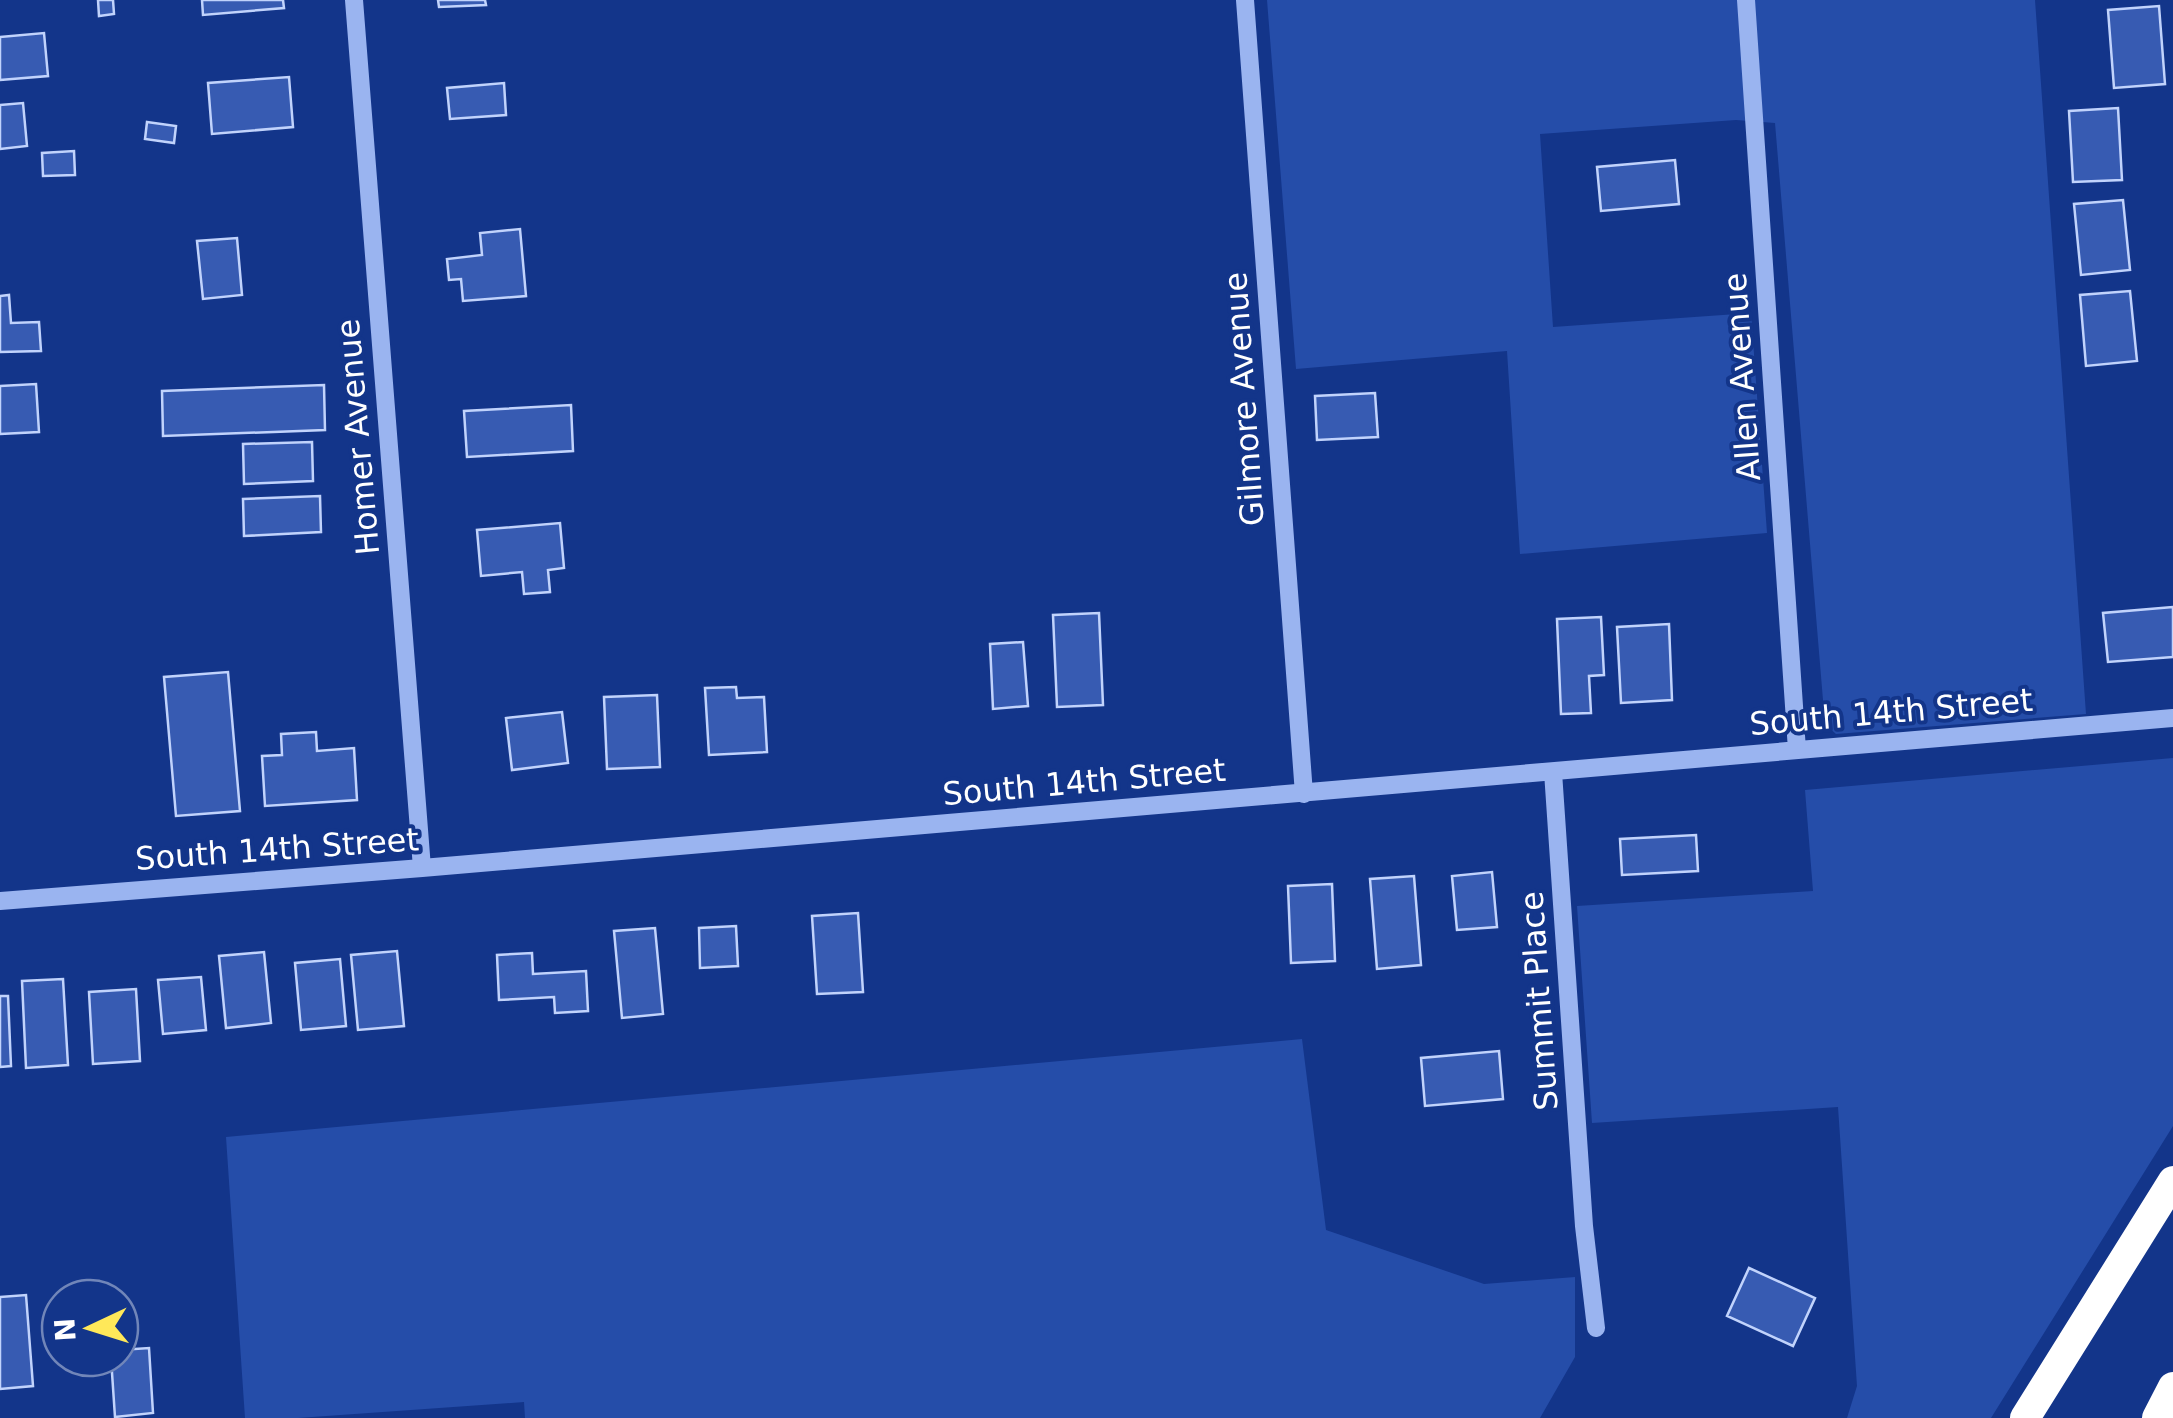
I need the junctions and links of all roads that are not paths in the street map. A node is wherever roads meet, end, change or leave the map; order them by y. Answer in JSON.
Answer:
{"nodes":[{"id":1,"x":354,"y":0,"type":"edge"},
{"id":2,"x":1245,"y":0,"type":"edge"},
{"id":3,"x":1746,"y":0,"type":"edge"},
{"id":4,"x":2173,"y":718,"type":"edge"},
{"id":5,"x":1797,"y":750,"type":"junction"},
{"id":6,"x":1553,"y":772,"type":"junction"},
{"id":7,"x":1304,"y":794,"type":"junction"},
{"id":8,"x":422,"y":868,"type":"junction"},
{"id":9,"x":0,"y":901,"type":"edge"},
{"id":10,"x":2173,"y":1181,"type":"edge"},
{"id":11,"x":1596,"y":1328,"type":"dead end"},
{"id":12,"x":2173,"y":1386,"type":"edge"},
{"id":13,"x":2025,"y":1418,"type":"edge"},
{"id":14,"x":2156,"y":1418,"type":"edge"}],
"edges":[{"from":1,"to":8,"type":"street","name":"Homer Avenue"},
{"from":2,"to":7,"type":"street","name":"Gilmore Avenue"},
{"from":3,"to":5,"type":"street","name":"Allen Avenue"},
{"from":4,"to":5,"type":"street","name":"South 14th Street"},
{"from":5,"to":6,"type":"street","name":"South 14th Street"},
{"from":6,"to":7,"type":"street","name":"South 14th Street"},
{"from":6,"to":11,"type":"street","name":"Summit Place"},
{"from":7,"to":8,"type":"street","name":"South 14th Street"},
{"from":8,"to":9,"type":"street","name":"South 14th Street"},
{"from":10,"to":13,"type":"highway"},
{"from":12,"to":14,"type":"highway"}]}
